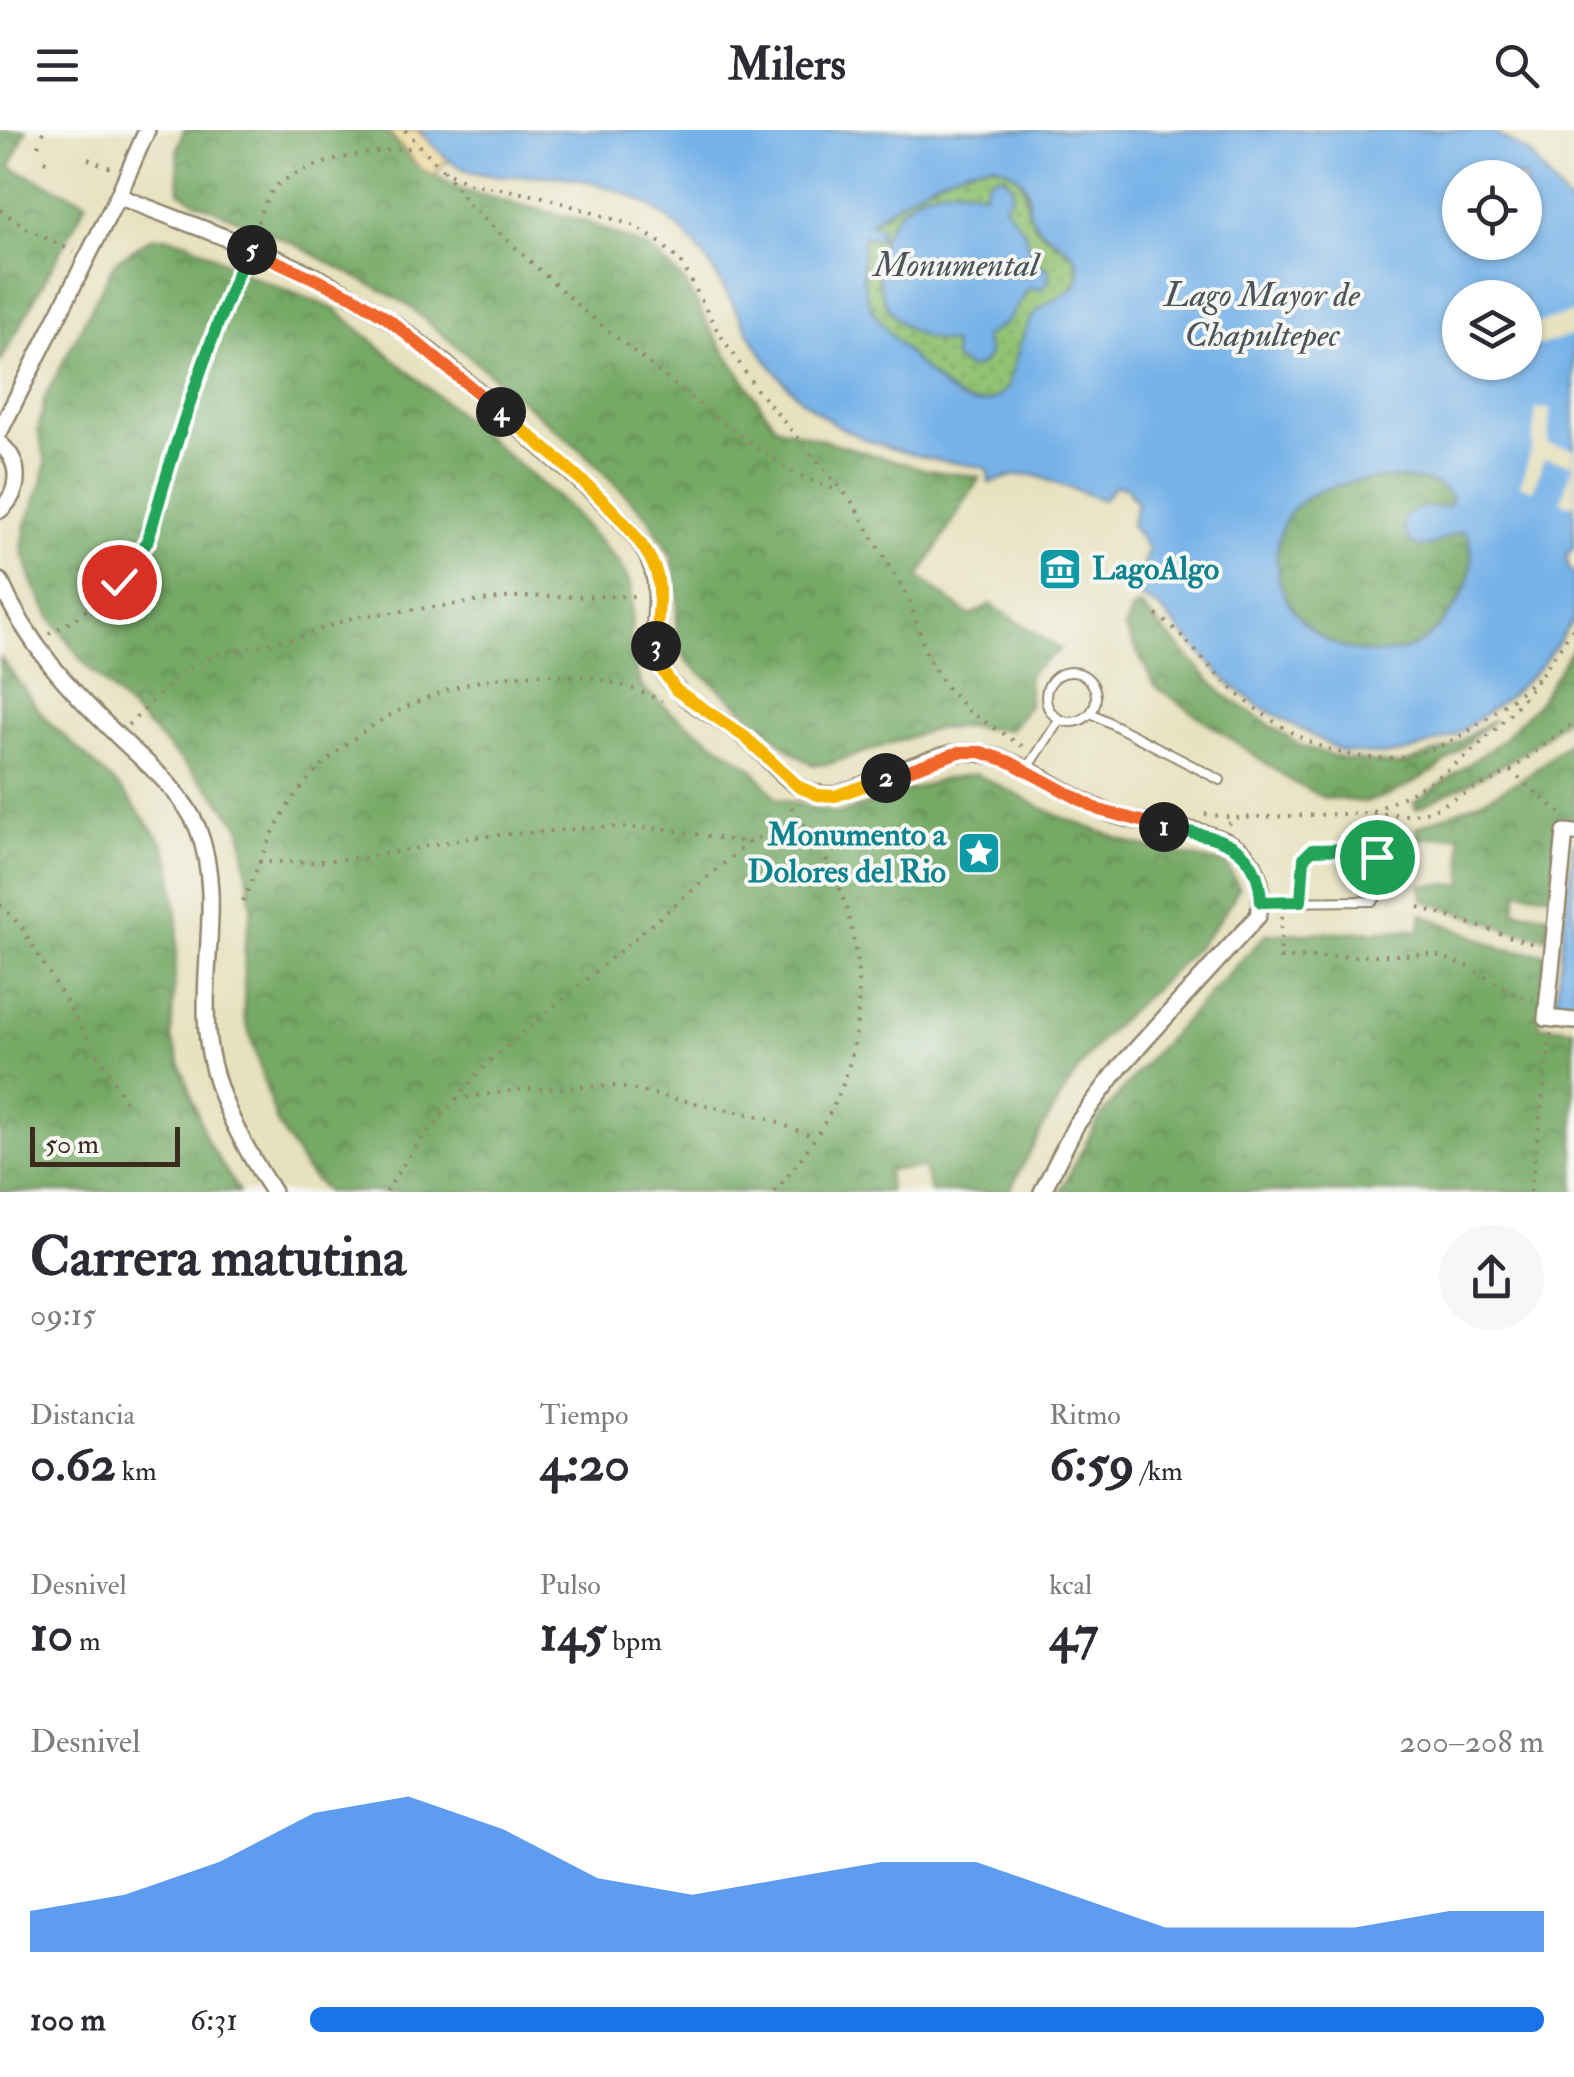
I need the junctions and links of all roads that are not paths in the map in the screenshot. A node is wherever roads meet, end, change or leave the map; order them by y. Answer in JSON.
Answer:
{"nodes":[{"id":1,"x":147,"y":130,"type":"edge"},
{"id":2,"x":118,"y":196,"type":"junction"},
{"id":3,"x":0,"y":431,"type":"edge"},
{"id":4,"x":0,"y":444,"type":"edge"},
{"id":5,"x":0,"y":510,"type":"edge"},
{"id":6,"x":0,"y":581,"type":"edge"},
{"id":7,"x":1091,"y":713,"type":"junction"},
{"id":8,"x":1060,"y":720,"type":"junction"},
{"id":9,"x":1026,"y":771,"type":"junction"},
{"id":10,"x":1220,"y":780,"type":"dead end"},
{"id":11,"x":1574,"y":833,"type":"edge"},
{"id":12,"x":1301,"y":901,"type":"junction"},
{"id":13,"x":1261,"y":902,"type":"junction"},
{"id":14,"x":1574,"y":1021,"type":"edge"},
{"id":15,"x":273,"y":1192,"type":"edge"},
{"id":16,"x":1042,"y":1192,"type":"edge"}],
"edges":[{"from":1,"to":2,"type":"street"},
{"from":2,"to":3,"type":"street"},
{"from":2,"to":9,"type":"street"},
{"from":4,"to":5,"type":"street"},
{"from":6,"to":15,"type":"street"},
{"from":7,"to":8,"type":"lane"},
{"from":7,"to":8,"type":"lane"},
{"from":7,"to":10,"type":"lane"},
{"from":8,"to":9,"type":"lane"},
{"from":9,"to":13,"type":"street"},
{"from":11,"to":14,"type":"street"},
{"from":12,"to":12,"type":"lane"},
{"from":12,"to":13,"type":"lane"},
{"from":13,"to":16,"type":"street"}]}
